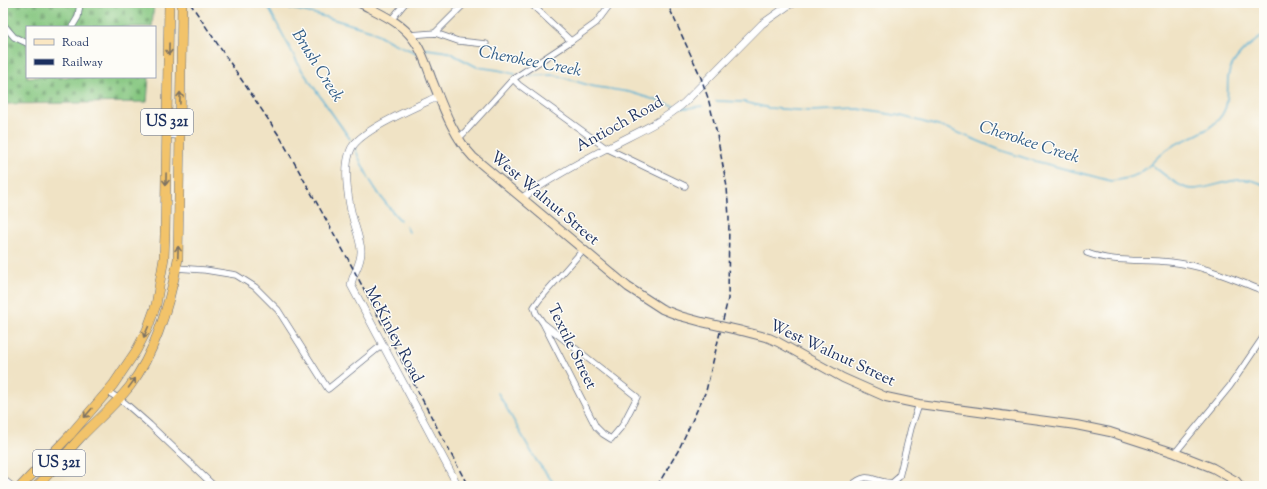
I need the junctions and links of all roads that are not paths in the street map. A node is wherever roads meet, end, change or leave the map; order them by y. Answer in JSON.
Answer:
{"nodes":[{"id":1,"x":80,"y":3,"type":"edge"},
{"id":2,"x":182,"y":3,"type":"edge"},
{"id":3,"x":360,"y":3,"type":"edge"},
{"id":4,"x":405,"y":3,"type":"edge"},
{"id":5,"x":465,"y":3,"type":"edge"},
{"id":6,"x":530,"y":3,"type":"edge"},
{"id":7,"x":611,"y":3,"type":"edge"},
{"id":8,"x":795,"y":3,"type":"edge"},
{"id":9,"x":169,"y":7,"type":"edge"},
{"id":10,"x":391,"y":20,"type":"junction"},
{"id":11,"x":3,"y":24,"type":"edge"},
{"id":12,"x":73,"y":26,"type":"edge"},
{"id":13,"x":435,"y":33,"type":"junction"},
{"id":14,"x":410,"y":35,"type":"junction"},
{"id":15,"x":571,"y":41,"type":"junction"},
{"id":16,"x":26,"y":43,"type":"edge"},
{"id":17,"x":486,"y":44,"type":"dead end"},
{"id":18,"x":516,"y":77,"type":"junction"},
{"id":19,"x":439,"y":96,"type":"junction"},
{"id":20,"x":167,"y":135,"type":"junction"},
{"id":21,"x":179,"y":136,"type":"junction"},
{"id":22,"x":458,"y":139,"type":"junction"},
{"id":23,"x":606,"y":148,"type":"junction"},
{"id":24,"x":685,"y":186,"type":"dead end"},
{"id":25,"x":522,"y":198,"type":"junction"},
{"id":26,"x":583,"y":250,"type":"junction"},
{"id":27,"x":1087,"y":253,"type":"dead end"},
{"id":28,"x":176,"y":268,"type":"junction"},
{"id":29,"x":1264,"y":291,"type":"edge"},
{"id":30,"x":543,"y":323,"type":"junction"},
{"id":31,"x":1264,"y":336,"type":"edge"},
{"id":32,"x":382,"y":345,"type":"junction"},
{"id":33,"x":107,"y":391,"type":"junction"},
{"id":34,"x":118,"y":399,"type":"junction"},
{"id":35,"x":919,"y":404,"type":"junction"},
{"id":36,"x":1175,"y":453,"type":"junction"},
{"id":37,"x":3,"y":479,"type":"edge"},
{"id":38,"x":12,"y":486,"type":"edge"},
{"id":39,"x":21,"y":486,"type":"edge"},
{"id":40,"x":37,"y":486,"type":"edge"},
{"id":41,"x":214,"y":486,"type":"edge"},
{"id":42,"x":458,"y":486,"type":"edge"},
{"id":43,"x":850,"y":486,"type":"edge"},
{"id":44,"x":1240,"y":486,"type":"edge"}],
"edges":[{"from":1,"to":12,"type":"street"},
{"from":21,"to":2,"type":"highway","number":"US 321","one_way":true},
{"from":3,"to":10,"type":"main road","name":"West Walnut Street"},
{"from":4,"to":10,"type":"street"},
{"from":5,"to":13,"type":"street"},
{"from":6,"to":15,"type":"street"},
{"from":7,"to":15,"type":"street"},
{"from":8,"to":23,"type":"street","name":"Antioch Road"},
{"from":9,"to":20,"type":"highway","number":"US 321","one_way":true},
{"from":10,"to":14,"type":"main road","name":"West Walnut Street"},
{"from":11,"to":16,"type":"street"},
{"from":13,"to":14,"type":"street"},
{"from":13,"to":17,"type":"street"},
{"from":14,"to":19,"type":"main road","name":"West Walnut Street"},
{"from":15,"to":18,"type":"street"},
{"from":18,"to":22,"type":"street"},
{"from":18,"to":23,"type":"street"},
{"from":19,"to":22,"type":"main road","name":"West Walnut Street"},
{"from":19,"to":32,"type":"street","name":"McKinley Road"},
{"from":20,"to":21,"type":"street"},
{"from":20,"to":33,"type":"highway","number":"US 321","one_way":true},
{"from":28,"to":21,"type":"highway","number":"US 321","one_way":true},
{"from":22,"to":25,"type":"main road","name":"West Walnut Street"},
{"from":23,"to":24,"type":"street"},
{"from":23,"to":25,"type":"street","name":"Antioch Road"},
{"from":25,"to":26,"type":"main road","name":"West Walnut Street"},
{"from":26,"to":30,"type":"street","name":"Textile Street"},
{"from":26,"to":35,"type":"main road","name":"West Walnut Street","bridge":true},
{"from":27,"to":29,"type":"street"},
{"from":28,"to":32,"type":"street"},
{"from":34,"to":28,"type":"highway","number":"US 321","one_way":true},
{"from":30,"to":30,"type":"street","name":"Textile Street"},
{"from":31,"to":36,"type":"street"},
{"from":32,"to":42,"type":"street","name":"McKinley Road"},
{"from":33,"to":34,"type":"street"},
{"from":33,"to":39,"type":"highway","number":"US 321","one_way":true},
{"from":34,"to":40,"type":"highway","number":"US 321"},
{"from":34,"to":41,"type":"street"},
{"from":35,"to":36,"type":"main road","name":"West Walnut Street"},
{"from":35,"to":43,"type":"street"},
{"from":36,"to":44,"type":"main road","name":"West Walnut Street"},
{"from":37,"to":38,"type":"street"}]}
